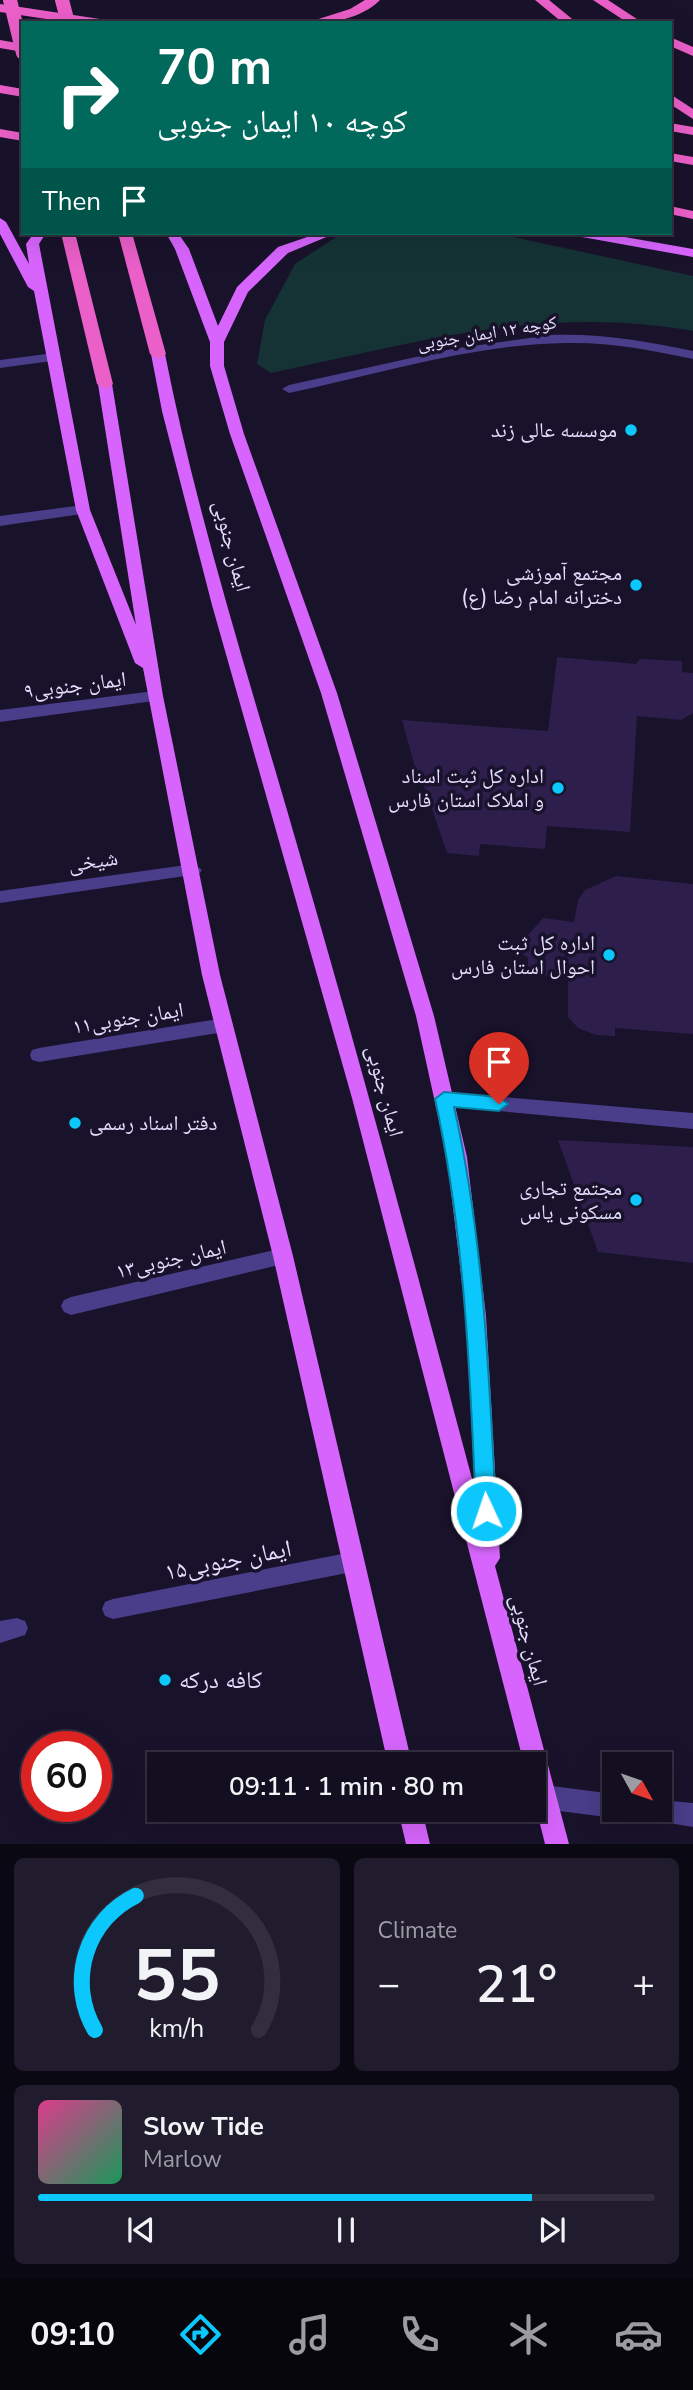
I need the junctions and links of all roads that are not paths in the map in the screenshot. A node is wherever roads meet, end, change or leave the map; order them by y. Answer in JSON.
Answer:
{"nodes":[{"id":1,"x":10,"y":0,"type":"edge"},
{"id":2,"x":62,"y":0,"type":"edge"},
{"id":3,"x":374,"y":0,"type":"edge"},
{"id":4,"x":541,"y":0,"type":"edge"},
{"id":5,"x":599,"y":0,"type":"edge"},
{"id":6,"x":0,"y":8,"type":"edge"},
{"id":7,"x":67,"y":21,"type":"edge"},
{"id":8,"x":87,"y":21,"type":"edge"},
{"id":9,"x":320,"y":21,"type":"edge"},
{"id":10,"x":569,"y":21,"type":"edge"},
{"id":11,"x":634,"y":21,"type":"edge"},
{"id":12,"x":21,"y":42,"type":"edge"},
{"id":13,"x":672,"y":42,"type":"edge"},
{"id":14,"x":0,"y":44,"type":"edge"},
{"id":15,"x":21,"y":49,"type":"edge"},
{"id":16,"x":693,"y":52,"type":"edge"},
{"id":17,"x":0,"y":89,"type":"edge"},
{"id":18,"x":21,"y":93,"type":"edge"},
{"id":19,"x":672,"y":99,"type":"edge"},
{"id":20,"x":693,"y":115,"type":"edge"},
{"id":21,"x":672,"y":127,"type":"edge"},
{"id":22,"x":693,"y":131,"type":"edge"},
{"id":23,"x":0,"y":133,"type":"edge"},
{"id":24,"x":21,"y":137,"type":"edge"},
{"id":25,"x":672,"y":157,"type":"edge"},
{"id":26,"x":693,"y":161,"type":"edge"},
{"id":27,"x":672,"y":210,"type":"edge"},
{"id":28,"x":693,"y":215,"type":"edge"},
{"id":29,"x":0,"y":222,"type":"edge"},
{"id":30,"x":39,"y":235,"type":"edge"},
{"id":31,"x":68,"y":235,"type":"edge"},
{"id":32,"x":126,"y":235,"type":"edge"},
{"id":33,"x":173,"y":235,"type":"edge"},
{"id":34,"x":324,"y":235,"type":"edge"},
{"id":35,"x":593,"y":235,"type":"edge"},
{"id":36,"x":693,"y":253,"type":"edge"},
{"id":37,"x":41,"y":300,"type":"junction"},
{"id":38,"x":216,"y":342,"type":"junction"},
{"id":39,"x":158,"y":354,"type":"joint"},
{"id":40,"x":693,"y":355,"type":"edge"},
{"id":41,"x":54,"y":357,"type":"junction"},
{"id":42,"x":0,"y":364,"type":"edge"},
{"id":43,"x":105,"y":384,"type":"joint"},
{"id":44,"x":289,"y":389,"type":"dead end"},
{"id":45,"x":83,"y":510,"type":"junction"},
{"id":46,"x":0,"y":521,"type":"edge"},
{"id":47,"x":155,"y":696,"type":"junction"},
{"id":48,"x":0,"y":716,"type":"edge"},
{"id":49,"x":192,"y":870,"type":"junction"},
{"id":50,"x":0,"y":897,"type":"edge"},
{"id":51,"x":224,"y":1025,"type":"junction"},
{"id":52,"x":39,"y":1055,"type":"dead end"},
{"id":53,"x":444,"y":1099,"type":"junction"},
{"id":54,"x":693,"y":1121,"type":"edge"},
{"id":55,"x":283,"y":1256,"type":"junction"},
{"id":56,"x":71,"y":1306,"type":"dead end"},
{"id":57,"x":352,"y":1562,"type":"junction"},
{"id":58,"x":490,"y":1595,"type":"junction"},
{"id":59,"x":113,"y":1609,"type":"dead end"},
{"id":60,"x":397,"y":1752,"type":"edge"},
{"id":61,"x":532,"y":1752,"type":"edge"},
{"id":62,"x":546,"y":1797,"type":"edge"},
{"id":63,"x":546,"y":1804,"type":"edge"},
{"id":64,"x":602,"y":1804,"type":"edge"},
{"id":65,"x":672,"y":1813,"type":"edge"},
{"id":66,"x":693,"y":1815,"type":"edge"},
{"id":67,"x":413,"y":1822,"type":"edge"},
{"id":68,"x":418,"y":1844,"type":"edge"},
{"id":69,"x":557,"y":1844,"type":"edge"}],
"edges":[{"from":1,"to":12,"type":"highway","bridge":true},
{"from":2,"to":7,"type":"highway","bridge":true},
{"from":3,"to":9,"type":"highway"},
{"from":4,"to":10,"type":"highway"},
{"from":5,"to":11,"type":"highway"},
{"from":6,"to":8,"type":"highway"},
{"from":13,"to":16,"type":"highway"},
{"from":14,"to":15,"type":"highway"},
{"from":17,"to":18,"type":"highway"},
{"from":19,"to":20,"type":"highway"},
{"from":21,"to":22,"type":"highway"},
{"from":23,"to":24,"type":"highway"},
{"from":25,"to":26,"type":"highway"},
{"from":27,"to":28,"type":"highway"},
{"from":29,"to":37,"type":"main road"},
{"from":30,"to":37,"type":"main road"},
{"from":31,"to":43,"type":"highway"},
{"from":32,"to":39,"type":"highway"},
{"from":33,"to":38,"type":"main road"},
{"from":34,"to":38,"type":"main road"},
{"from":35,"to":36,"type":"main road"},
{"from":37,"to":41,"type":"main road"},
{"from":38,"to":53,"type":"main road"},
{"from":39,"to":58,"type":"main road","name":"ایمان جنوبی"},
{"from":40,"to":44,"type":"street","name":"کوچه ۱۲ ایمان جنوبی"},
{"from":41,"to":42,"type":"street"},
{"from":41,"to":45,"type":"main road"},
{"from":43,"to":47,"type":"main road"},
{"from":45,"to":46,"type":"street"},
{"from":45,"to":47,"type":"main road"},
{"from":47,"to":48,"type":"street","name":"ایمان جنوبی۹"},
{"from":47,"to":49,"type":"main road"},
{"from":49,"to":50,"type":"street","name":"شیخی"},
{"from":49,"to":51,"type":"main road"},
{"from":51,"to":52,"type":"street","name":"ایمان جنوبی۱۱"},
{"from":51,"to":55,"type":"main road"},
{"from":53,"to":54,"type":"street"},
{"from":53,"to":58,"type":"main road"},
{"from":55,"to":56,"type":"street","name":"ایمان جنوبی۱۳"},
{"from":55,"to":57,"type":"main road"},
{"from":57,"to":59,"type":"street","name":"ایمان جنوبی۱۵"},
{"from":57,"to":60,"type":"main road"},
{"from":58,"to":61,"type":"main road","name":"ایمان جنوبی"},
{"from":62,"to":64,"type":"street"},
{"from":63,"to":69,"type":"main road","name":"ایمان جنوبی"},
{"from":65,"to":66,"type":"street"},
{"from":67,"to":68,"type":"main road"}]}
